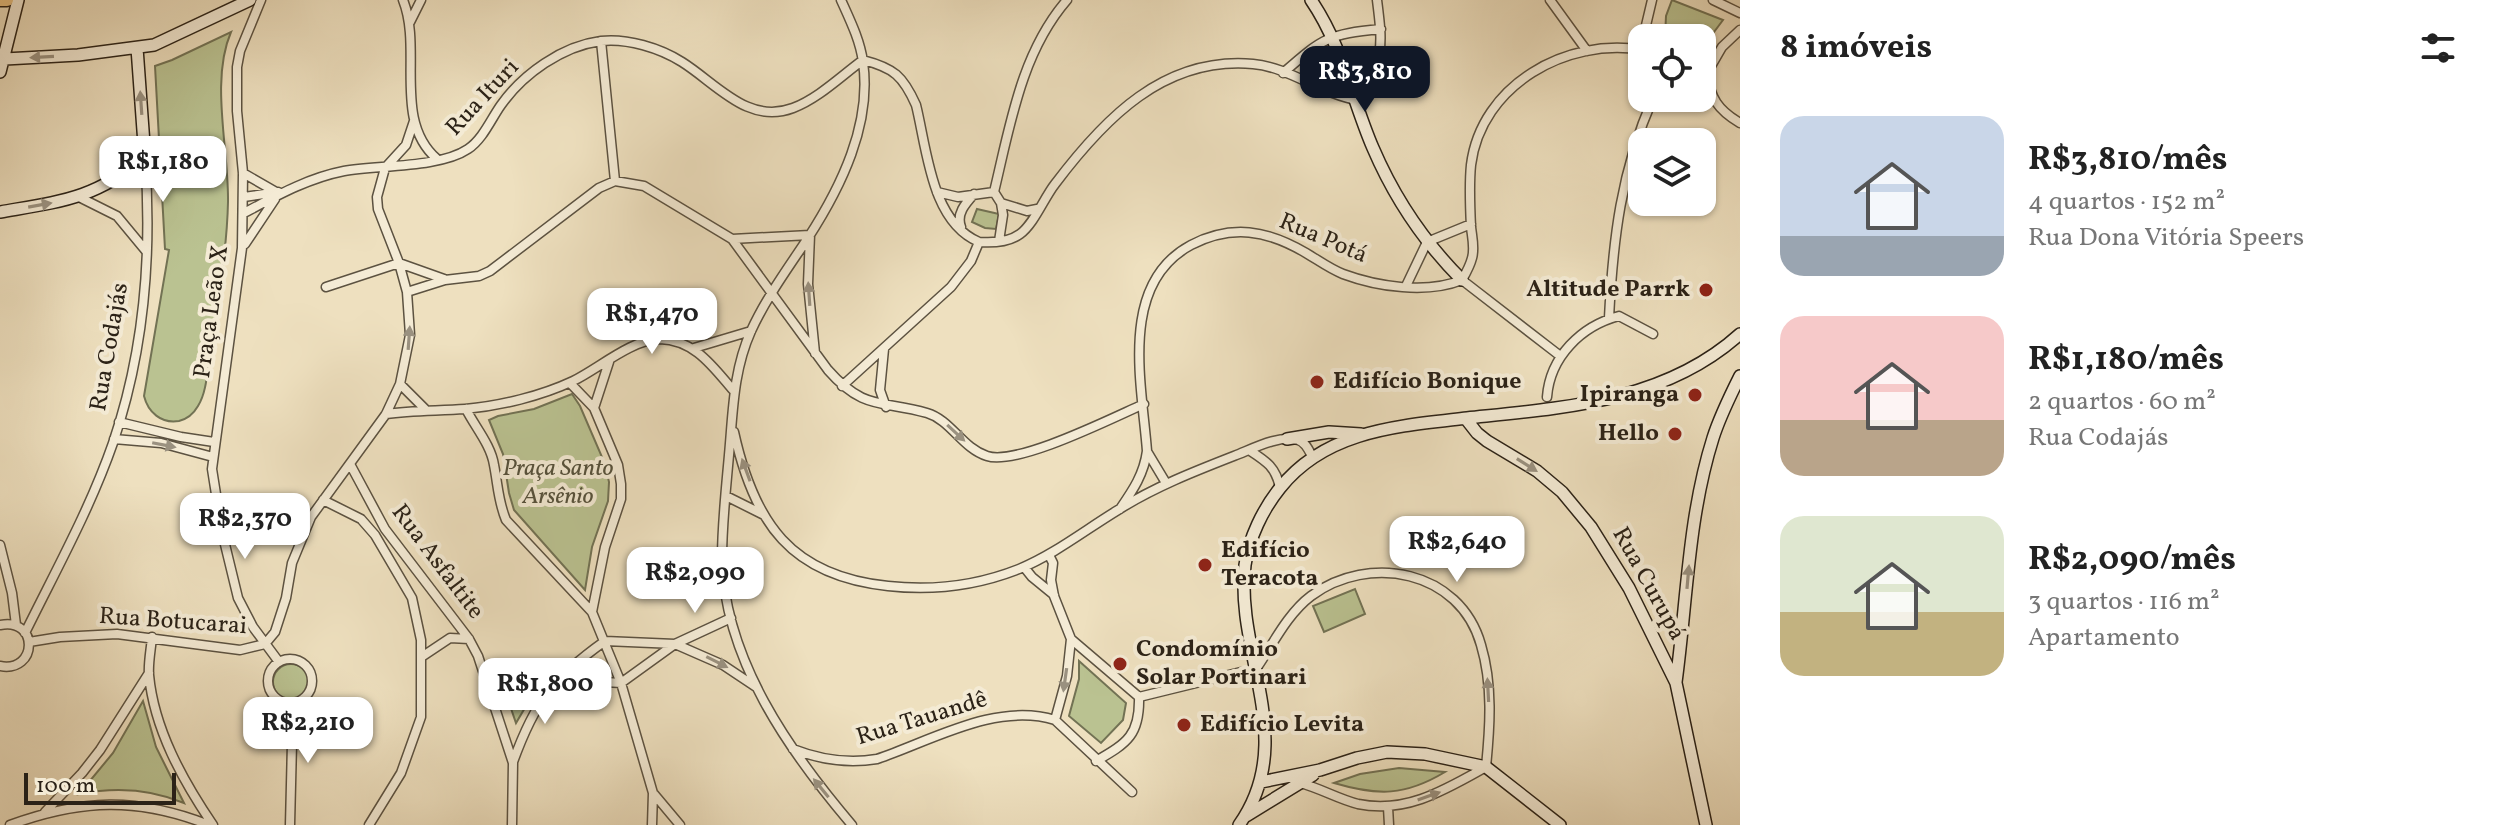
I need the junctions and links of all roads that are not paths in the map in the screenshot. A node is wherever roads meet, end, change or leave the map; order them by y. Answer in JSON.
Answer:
{"nodes":[{"id":1,"x":0,"y":0,"type":"edge"},
{"id":2,"x":7,"y":0,"type":"edge"},
{"id":3,"x":18,"y":0,"type":"edge"},
{"id":4,"x":250,"y":0,"type":"edge"},
{"id":5,"x":261,"y":0,"type":"edge"},
{"id":6,"x":403,"y":0,"type":"edge"},
{"id":7,"x":421,"y":0,"type":"edge"},
{"id":8,"x":841,"y":0,"type":"edge"},
{"id":9,"x":1067,"y":0,"type":"edge"},
{"id":10,"x":1311,"y":0,"type":"edge"},
{"id":11,"x":1377,"y":0,"type":"edge"},
{"id":12,"x":1550,"y":0,"type":"edge"},
{"id":13,"x":1652,"y":0,"type":"edge"},
{"id":14,"x":1713,"y":0,"type":"edge"},
{"id":15,"x":1740,"y":13,"type":"edge"},
{"id":16,"x":409,"y":23,"type":"junction"},
{"id":17,"x":1647,"y":24,"type":"edge"},
{"id":18,"x":1381,"y":29,"type":"junction"},
{"id":19,"x":1740,"y":30,"type":"edge"},
{"id":20,"x":1331,"y":35,"type":"junction"},
{"id":21,"x":601,"y":41,"type":"junction"},
{"id":22,"x":1628,"y":47,"type":"edge"},
{"id":23,"x":137,"y":48,"type":"junction"},
{"id":24,"x":1587,"y":51,"type":"junction"},
{"id":25,"x":1716,"y":56,"type":"edge"},
{"id":26,"x":5,"y":59,"type":"junction"},
{"id":27,"x":863,"y":60,"type":"junction"},
{"id":28,"x":0,"y":72,"type":"edge"},
{"id":29,"x":1283,"y":73,"type":"junction"},
{"id":30,"x":1357,"y":100,"type":"junction"},
{"id":31,"x":1716,"y":104,"type":"edge"},
{"id":32,"x":1647,"y":112,"type":"edge"},
{"id":33,"x":414,"y":121,"type":"junction"},
{"id":34,"x":1740,"y":123,"type":"edge"},
{"id":35,"x":145,"y":158,"type":"junction"},
{"id":36,"x":437,"y":159,"type":"junction"},
{"id":37,"x":385,"y":168,"type":"junction"},
{"id":38,"x":243,"y":173,"type":"junction"},
{"id":39,"x":615,"y":181,"type":"junction"},
{"id":40,"x":937,"y":192,"type":"junction"},
{"id":41,"x":994,"y":192,"type":"junction"},
{"id":42,"x":281,"y":193,"type":"junction"},
{"id":43,"x":975,"y":194,"type":"junction"},
{"id":44,"x":79,"y":197,"type":"junction"},
{"id":45,"x":244,"y":197,"type":"junction"},
{"id":46,"x":1001,"y":203,"type":"junction"},
{"id":47,"x":1037,"y":209,"type":"junction"},
{"id":48,"x":0,"y":212,"type":"edge"},
{"id":49,"x":244,"y":213,"type":"junction"},
{"id":50,"x":1471,"y":224,"type":"junction"},
{"id":51,"x":962,"y":231,"type":"junction"},
{"id":52,"x":810,"y":235,"type":"junction"},
{"id":53,"x":732,"y":239,"type":"junction"},
{"id":54,"x":999,"y":241,"type":"junction"},
{"id":55,"x":979,"y":242,"type":"junction"},
{"id":56,"x":1427,"y":242,"type":"junction"},
{"id":57,"x":242,"y":248,"type":"junction"},
{"id":58,"x":147,"y":252,"type":"junction"},
{"id":59,"x":399,"y":263,"type":"junction"},
{"id":60,"x":445,"y":280,"type":"junction"},
{"id":61,"x":1462,"y":280,"type":"junction"},
{"id":62,"x":1406,"y":286,"type":"junction"},
{"id":63,"x":326,"y":287,"type":"dead end"},
{"id":64,"x":407,"y":292,"type":"junction"},
{"id":65,"x":772,"y":293,"type":"junction"},
{"id":66,"x":1609,"y":318,"type":"junction"},
{"id":67,"x":751,"y":331,"type":"junction"},
{"id":68,"x":1653,"y":334,"type":"dead end"},
{"id":69,"x":1740,"y":334,"type":"edge"},
{"id":70,"x":694,"y":348,"type":"junction"},
{"id":71,"x":884,"y":348,"type":"junction"},
{"id":72,"x":816,"y":354,"type":"junction"},
{"id":73,"x":1559,"y":355,"type":"junction"},
{"id":74,"x":609,"y":362,"type":"junction"},
{"id":75,"x":1740,"y":376,"type":"edge"},
{"id":76,"x":570,"y":383,"type":"junction"},
{"id":77,"x":400,"y":384,"type":"junction"},
{"id":78,"x":842,"y":386,"type":"junction"},
{"id":79,"x":733,"y":390,"type":"junction"},
{"id":80,"x":1547,"y":397,"type":"dead end"},
{"id":81,"x":1144,"y":404,"type":"junction"},
{"id":82,"x":886,"y":407,"type":"junction"},
{"id":83,"x":594,"y":408,"type":"junction"},
{"id":84,"x":425,"y":409,"type":"junction"},
{"id":85,"x":466,"y":409,"type":"junction"},
{"id":86,"x":386,"y":414,"type":"junction"},
{"id":87,"x":1466,"y":419,"type":"junction"},
{"id":88,"x":119,"y":422,"type":"junction"},
{"id":89,"x":732,"y":424,"type":"junction"},
{"id":90,"x":1361,"y":434,"type":"junction"},
{"id":91,"x":114,"y":439,"type":"junction"},
{"id":92,"x":1287,"y":439,"type":"junction"},
{"id":93,"x":214,"y":442,"type":"junction"},
{"id":94,"x":1249,"y":450,"type":"junction"},
{"id":95,"x":1147,"y":451,"type":"junction"},
{"id":96,"x":213,"y":457,"type":"junction"},
{"id":97,"x":1313,"y":458,"type":"junction"},
{"id":98,"x":350,"y":464,"type":"junction"},
{"id":99,"x":1166,"y":483,"type":"junction"},
{"id":100,"x":1280,"y":488,"type":"junction"},
{"id":101,"x":726,"y":496,"type":"junction"},
{"id":102,"x":323,"y":500,"type":"junction"},
{"id":103,"x":1120,"y":509,"type":"junction"},
{"id":104,"x":764,"y":515,"type":"junction"},
{"id":105,"x":0,"y":545,"type":"edge"},
{"id":106,"x":1049,"y":555,"type":"junction"},
{"id":107,"x":1024,"y":567,"type":"junction"},
{"id":108,"x":1052,"y":571,"type":"junction"},
{"id":109,"x":1037,"y":579,"type":"junction"},
{"id":110,"x":430,"y":589,"type":"junction"},
{"id":111,"x":1054,"y":596,"type":"junction"},
{"id":112,"x":412,"y":598,"type":"junction"},
{"id":113,"x":592,"y":612,"type":"junction"},
{"id":114,"x":731,"y":618,"type":"junction"},
{"id":115,"x":0,"y":625,"type":"edge"},
{"id":116,"x":16,"y":625,"type":"junction"},
{"id":117,"x":27,"y":637,"type":"junction"},
{"id":118,"x":152,"y":637,"type":"junction"},
{"id":119,"x":469,"y":639,"type":"junction"},
{"id":120,"x":1071,"y":639,"type":"junction"},
{"id":121,"x":1682,"y":639,"type":"junction"},
{"id":122,"x":1655,"y":640,"type":"junction"},
{"id":123,"x":605,"y":641,"type":"junction"},
{"id":124,"x":265,"y":644,"type":"junction"},
{"id":125,"x":675,"y":644,"type":"junction"},
{"id":126,"x":423,"y":656,"type":"junction"},
{"id":127,"x":279,"y":662,"type":"junction"},
{"id":128,"x":0,"y":666,"type":"edge"},
{"id":129,"x":1256,"y":669,"type":"junction"},
{"id":130,"x":1241,"y":672,"type":"dead end"},
{"id":131,"x":149,"y":673,"type":"junction"},
{"id":132,"x":557,"y":679,"type":"junction"},
{"id":133,"x":621,"y":683,"type":"junction"},
{"id":134,"x":1676,"y":683,"type":"junction"},
{"id":135,"x":489,"y":686,"type":"junction"},
{"id":136,"x":756,"y":688,"type":"junction"},
{"id":137,"x":1139,"y":697,"type":"junction"},
{"id":138,"x":293,"y":703,"type":"junction"},
{"id":139,"x":1055,"y":720,"type":"junction"},
{"id":140,"x":793,"y":749,"type":"junction"},
{"id":141,"x":1096,"y":761,"type":"junction"},
{"id":142,"x":513,"y":763,"type":"junction"},
{"id":143,"x":1486,"y":767,"type":"junction"},
{"id":144,"x":1320,"y":770,"type":"junction"},
{"id":145,"x":1261,"y":782,"type":"junction"},
{"id":146,"x":1300,"y":783,"type":"junction"},
{"id":147,"x":1132,"y":792,"type":"dead end"},
{"id":148,"x":653,"y":793,"type":"junction"},
{"id":149,"x":1388,"y":807,"type":"junction"},
{"id":150,"x":45,"y":812,"type":"junction"},
{"id":151,"x":1242,"y":821,"type":"edge"},
{"id":152,"x":10,"y":825,"type":"edge"},
{"id":153,"x":211,"y":825,"type":"edge"},
{"id":154,"x":290,"y":825,"type":"edge"},
{"id":155,"x":369,"y":825,"type":"edge"},
{"id":156,"x":512,"y":825,"type":"edge"},
{"id":157,"x":652,"y":825,"type":"edge"},
{"id":158,"x":680,"y":825,"type":"edge"},
{"id":159,"x":852,"y":825,"type":"edge"},
{"id":160,"x":1389,"y":825,"type":"edge"},
{"id":161,"x":1560,"y":825,"type":"edge"},
{"id":162,"x":1706,"y":825,"type":"edge"}],
"edges":[{"from":1,"to":2,"type":"main road"},
{"from":3,"to":26,"type":"street"},
{"from":4,"to":23,"type":"street"},
{"from":5,"to":38,"type":"street","name":"Praça Leão X"},
{"from":6,"to":16,"type":"street"},
{"from":7,"to":16,"type":"street"},
{"from":8,"to":27,"type":"street"},
{"from":9,"to":41,"type":"street"},
{"from":10,"to":20,"type":"street"},
{"from":11,"to":18,"type":"street"},
{"from":12,"to":24,"type":"street"},
{"from":13,"to":17,"type":"street"},
{"from":14,"to":15,"type":"street"},
{"from":16,"to":33,"type":"street"},
{"from":18,"to":20,"type":"street"},
{"from":18,"to":30,"type":"street"},
{"from":19,"to":25,"type":"street"},
{"from":20,"to":29,"type":"street"},
{"from":20,"to":30,"type":"street"},
{"from":21,"to":27,"type":"street","name":"Rua Ituri"},
{"from":21,"to":36,"type":"street","name":"Rua Ituri"},
{"from":21,"to":39,"type":"street"},
{"from":22,"to":24,"type":"street"},
{"from":23,"to":26,"type":"street","one_way":true},
{"from":35,"to":23,"type":"street","name":"Rua Codajás","one_way":true},
{"from":24,"to":50,"type":"street"},
{"from":26,"to":28,"type":"street"},
{"from":27,"to":40,"type":"street"},
{"from":27,"to":52,"type":"street"},
{"from":29,"to":30,"type":"street"},
{"from":29,"to":47,"type":"street"},
{"from":30,"to":56,"type":"street"},
{"from":31,"to":34,"type":"street"},
{"from":32,"to":66,"type":"street"},
{"from":33,"to":36,"type":"street"},
{"from":33,"to":37,"type":"street"},
{"from":35,"to":44,"type":"street"},
{"from":35,"to":58,"type":"street","name":"Rua Codajás"},
{"from":36,"to":37,"type":"street","name":"Rua Ituri"},
{"from":37,"to":42,"type":"street","name":"Rua Ituri"},
{"from":37,"to":59,"type":"street"},
{"from":38,"to":42,"type":"street"},
{"from":38,"to":45,"type":"street","name":"Praça Leão X"},
{"from":39,"to":53,"type":"street"},
{"from":39,"to":60,"type":"street"},
{"from":40,"to":43,"type":"street"},
{"from":40,"to":51,"type":"street"},
{"from":41,"to":43,"type":"street"},
{"from":41,"to":46,"type":"street"},
{"from":42,"to":45,"type":"street","name":"Rua Ituri"},
{"from":42,"to":49,"type":"street","name":"Rua Ituri"},
{"from":42,"to":57,"type":"street"},
{"from":43,"to":51,"type":"street"},
{"from":48,"to":44,"type":"street","one_way":true},
{"from":44,"to":58,"type":"street"},
{"from":45,"to":49,"type":"street","name":"Praça Leão X"},
{"from":46,"to":47,"type":"street"},
{"from":46,"to":54,"type":"street"},
{"from":47,"to":54,"type":"street"},
{"from":49,"to":57,"type":"street","name":"Praça Leão X"},
{"from":50,"to":56,"type":"street"},
{"from":50,"to":61,"type":"street"},
{"from":51,"to":55,"type":"street"},
{"from":52,"to":53,"type":"street"},
{"from":52,"to":65,"type":"street"},
{"from":72,"to":52,"type":"street","one_way":true},
{"from":53,"to":65,"type":"street"},
{"from":54,"to":55,"type":"street"},
{"from":55,"to":71,"type":"street"},
{"from":56,"to":61,"type":"street"},
{"from":56,"to":62,"type":"street"},
{"from":57,"to":93,"type":"street","name":"Praça Leão X"},
{"from":58,"to":88,"type":"street","name":"Rua Codajás"},
{"from":59,"to":60,"type":"street"},
{"from":59,"to":63,"type":"street"},
{"from":59,"to":64,"type":"street"},
{"from":60,"to":64,"type":"street"},
{"from":61,"to":62,"type":"street","name":"Rua Potá"},
{"from":61,"to":73,"type":"street"},
{"from":62,"to":81,"type":"street","name":"Rua Potá"},
{"from":77,"to":64,"type":"street","one_way":true},
{"from":65,"to":67,"type":"street"},
{"from":65,"to":72,"type":"street"},
{"from":66,"to":68,"type":"street"},
{"from":66,"to":73,"type":"street"},
{"from":67,"to":70,"type":"street"},
{"from":67,"to":79,"type":"street"},
{"from":69,"to":87,"type":"street"},
{"from":70,"to":74,"type":"street"},
{"from":70,"to":79,"type":"street"},
{"from":71,"to":78,"type":"street"},
{"from":71,"to":82,"type":"street"},
{"from":72,"to":78,"type":"street"},
{"from":73,"to":80,"type":"street"},
{"from":74,"to":76,"type":"street"},
{"from":74,"to":83,"type":"street"},
{"from":121,"to":75,"type":"street","one_way":true},
{"from":76,"to":83,"type":"street"},
{"from":76,"to":85,"type":"street"},
{"from":77,"to":84,"type":"street"},
{"from":77,"to":86,"type":"street"},
{"from":78,"to":82,"type":"street"},
{"from":79,"to":89,"type":"street"},
{"from":82,"to":81,"type":"street","one_way":true},
{"from":81,"to":95,"type":"street","name":"Rua Potá"},
{"from":83,"to":113,"type":"street"},
{"from":84,"to":85,"type":"street"},
{"from":84,"to":86,"type":"street"},
{"from":85,"to":113,"type":"street"},
{"from":86,"to":98,"type":"street"},
{"from":87,"to":90,"type":"street"},
{"from":87,"to":122,"type":"street","name":"Rua Curupá","one_way":true},
{"from":88,"to":91,"type":"street","name":"Rua Codajás"},
{"from":88,"to":93,"type":"street"},
{"from":89,"to":101,"type":"street"},
{"from":104,"to":89,"type":"street","one_way":true},
{"from":90,"to":92,"type":"street"},
{"from":90,"to":97,"type":"street"},
{"from":91,"to":96,"type":"street","one_way":true},
{"from":91,"to":117,"type":"street","name":"Rua Codajás"},
{"from":92,"to":94,"type":"street"},
{"from":92,"to":97,"type":"street"},
{"from":93,"to":96,"type":"street","name":"Praça Leão X"},
{"from":94,"to":99,"type":"street"},
{"from":94,"to":100,"type":"street"},
{"from":95,"to":99,"type":"street","name":"Rua Potá"},
{"from":95,"to":103,"type":"street","name":"Rua Potá"},
{"from":96,"to":124,"type":"street","name":"Praça Leão X"},
{"from":97,"to":100,"type":"street"},
{"from":98,"to":102,"type":"street"},
{"from":98,"to":110,"type":"street","name":"Rua Asfaltite"},
{"from":99,"to":103,"type":"street"},
{"from":100,"to":129,"type":"street"},
{"from":101,"to":104,"type":"street"},
{"from":101,"to":114,"type":"street"},
{"from":102,"to":112,"type":"street","name":"Rua Asfaltite"},
{"from":102,"to":124,"type":"street"},
{"from":103,"to":106,"type":"street"},
{"from":104,"to":107,"type":"street"},
{"from":105,"to":116,"type":"street"},
{"from":106,"to":107,"type":"street"},
{"from":106,"to":108,"type":"street"},
{"from":107,"to":109,"type":"street"},
{"from":108,"to":109,"type":"street"},
{"from":108,"to":111,"type":"street"},
{"from":109,"to":111,"type":"street"},
{"from":110,"to":112,"type":"street"},
{"from":110,"to":119,"type":"street","name":"Rua Asfaltite"},
{"from":111,"to":120,"type":"street"},
{"from":112,"to":126,"type":"street"},
{"from":113,"to":123,"type":"street"},
{"from":114,"to":125,"type":"street"},
{"from":114,"to":136,"type":"street"},
{"from":115,"to":116,"type":"street"},
{"from":116,"to":117,"type":"street"},
{"from":117,"to":118,"type":"street","name":"Rua Botucarai"},
{"from":117,"to":128,"type":"street","name":"Rua Codajás"},
{"from":118,"to":124,"type":"street","name":"Rua Botucarai"},
{"from":118,"to":131,"type":"street"},
{"from":119,"to":126,"type":"street"},
{"from":119,"to":135,"type":"street","name":"Rua Asfaltite"},
{"from":120,"to":137,"type":"street"},
{"from":120,"to":139,"type":"street","one_way":true},
{"from":121,"to":122,"type":"street"},
{"from":121,"to":134,"type":"street"},
{"from":122,"to":134,"type":"street","name":"Rua Curupá"},
{"from":123,"to":125,"type":"street"},
{"from":123,"to":132,"type":"street"},
{"from":123,"to":133,"type":"street"},
{"from":124,"to":127,"type":"street","name":"Praça Leão X"},
{"from":125,"to":133,"type":"street"},
{"from":125,"to":136,"type":"street","one_way":true},
{"from":126,"to":155,"type":"street"},
{"from":127,"to":138,"type":"street"},
{"from":127,"to":138,"type":"street"},
{"from":143,"to":129,"type":"street","one_way":true},
{"from":129,"to":145,"type":"street"},
{"from":130,"to":137,"type":"street"},
{"from":131,"to":150,"type":"street"},
{"from":131,"to":153,"type":"street"},
{"from":132,"to":133,"type":"street"},
{"from":132,"to":135,"type":"street"},
{"from":132,"to":142,"type":"street"},
{"from":133,"to":148,"type":"street"},
{"from":134,"to":162,"type":"street","name":"Rua Curupá"},
{"from":135,"to":142,"type":"street","name":"Rua Asfaltite"},
{"from":136,"to":140,"type":"street"},
{"from":137,"to":141,"type":"street"},
{"from":138,"to":154,"type":"street"},
{"from":139,"to":140,"type":"street","name":"Rua Tauandê"},
{"from":139,"to":141,"type":"street"},
{"from":159,"to":140,"type":"street","one_way":true},
{"from":141,"to":147,"type":"street"},
{"from":142,"to":156,"type":"street","name":"Rua Asfaltite"},
{"from":143,"to":144,"type":"street"},
{"from":149,"to":143,"type":"street","one_way":true},
{"from":143,"to":161,"type":"street"},
{"from":144,"to":145,"type":"street"},
{"from":144,"to":146,"type":"street"},
{"from":145,"to":151,"type":"street"},
{"from":146,"to":149,"type":"street"},
{"from":146,"to":151,"type":"street"},
{"from":148,"to":157,"type":"street"},
{"from":148,"to":158,"type":"street"},
{"from":149,"to":160,"type":"street"},
{"from":150,"to":152,"type":"street"},
{"from":150,"to":153,"type":"street"}]}
